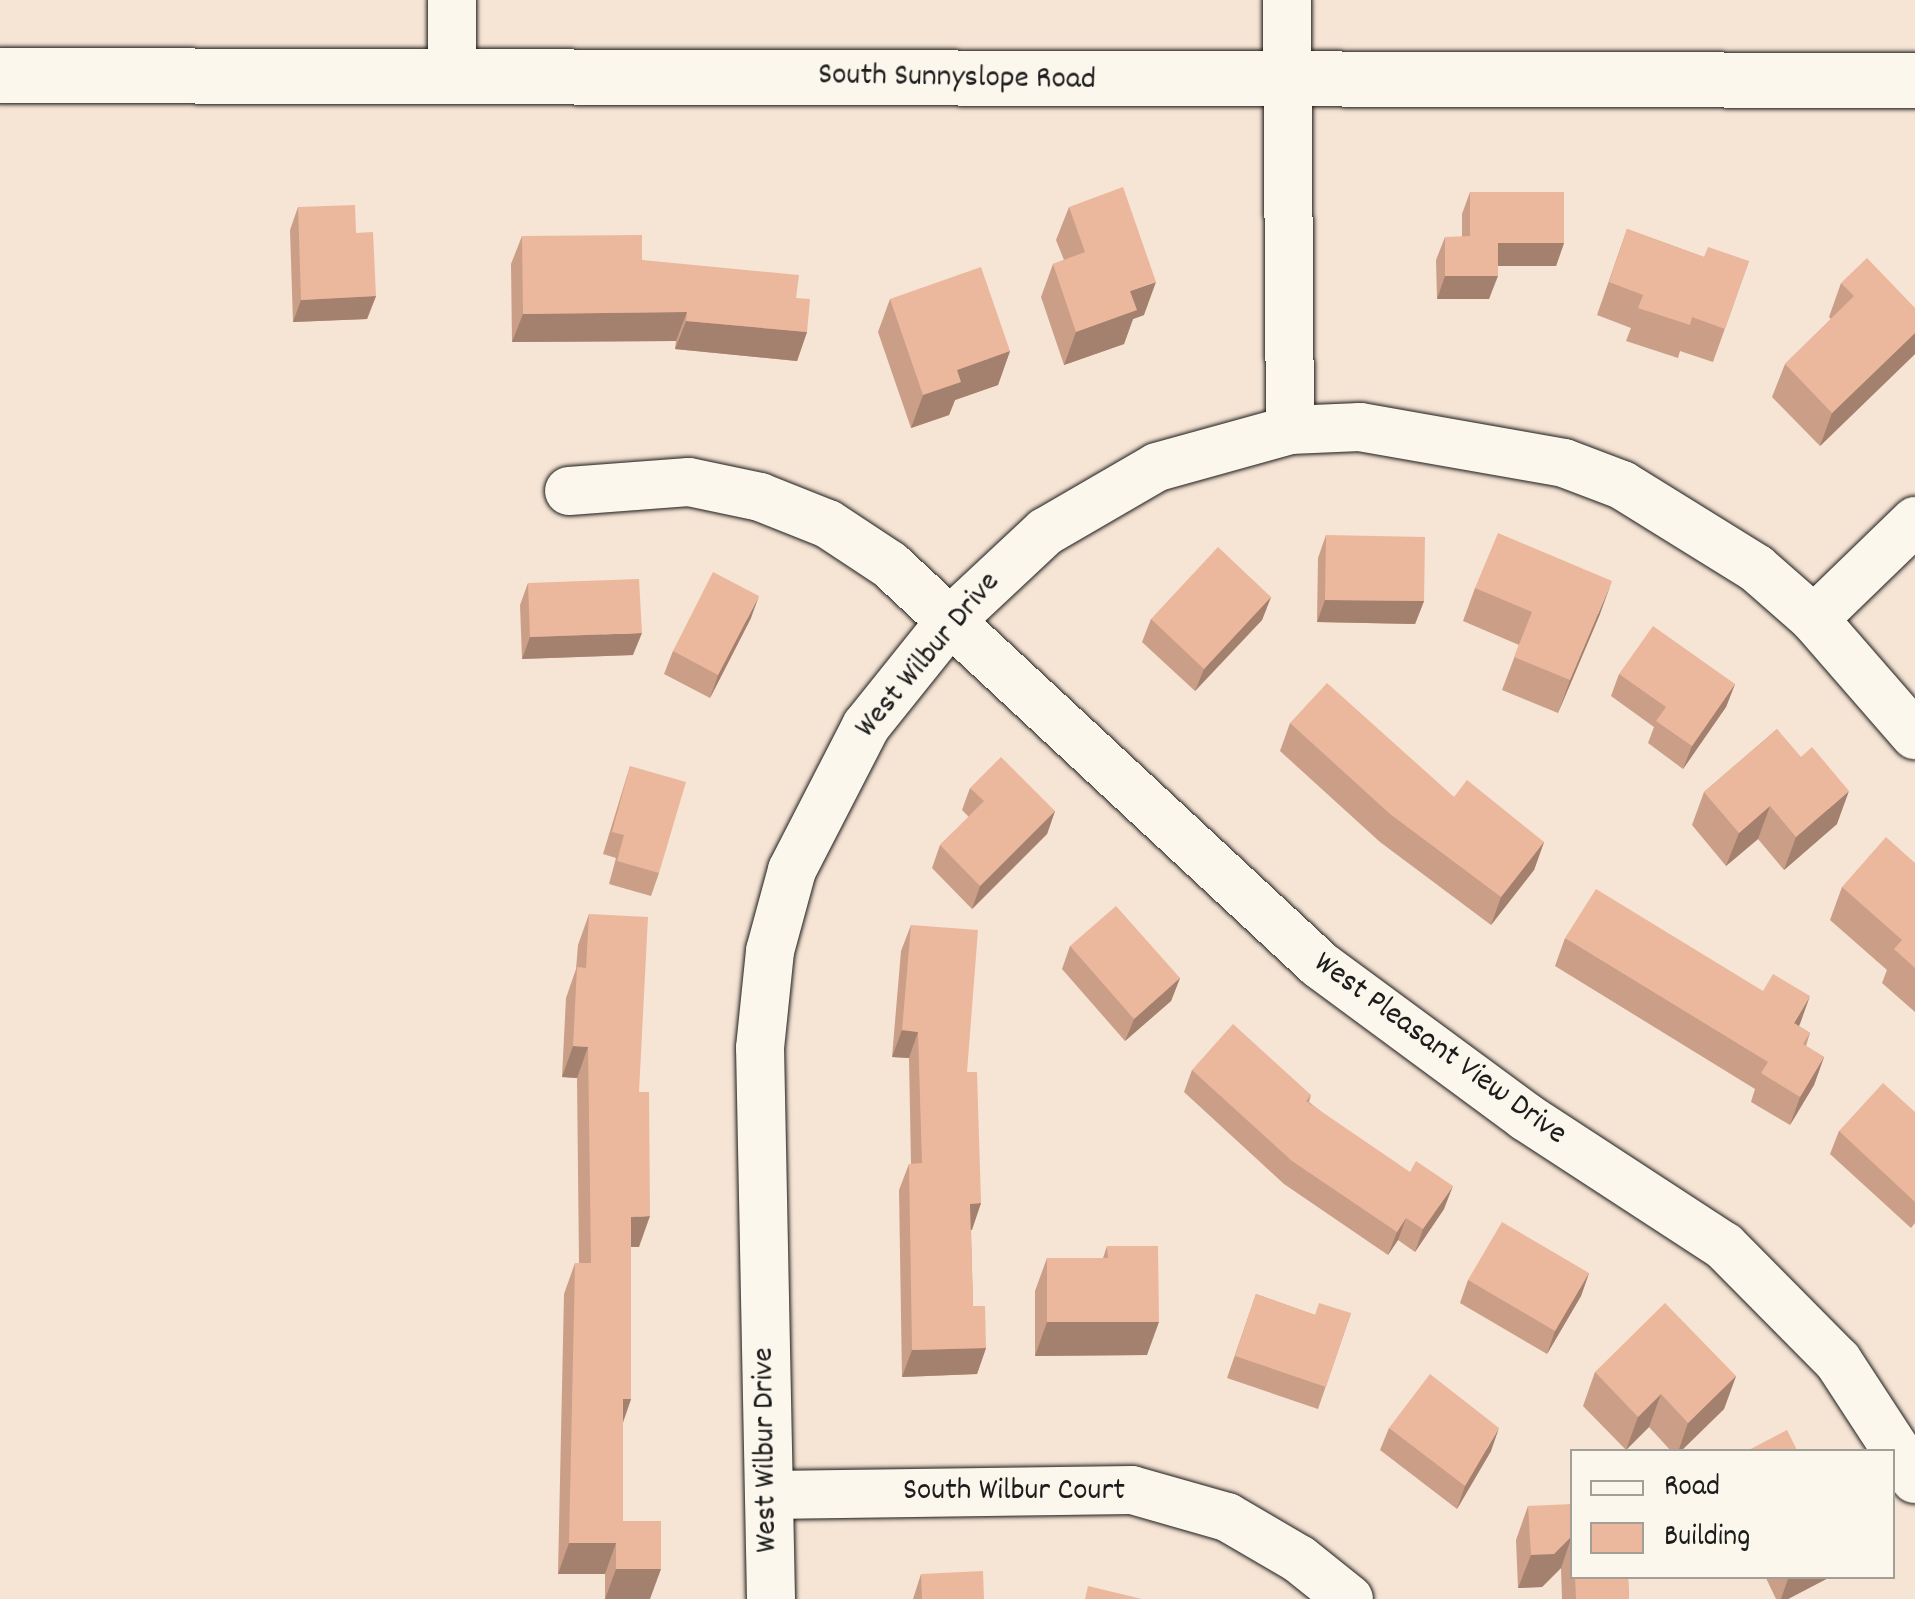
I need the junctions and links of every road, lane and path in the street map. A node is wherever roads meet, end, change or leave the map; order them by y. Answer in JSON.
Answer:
{"nodes":[{"id":1,"x":452,"y":0,"type":"edge"},
{"id":2,"x":1286,"y":0,"type":"edge"},
{"id":3,"x":452,"y":74,"type":"junction"},
{"id":4,"x":0,"y":75,"type":"edge"},
{"id":5,"x":1915,"y":80,"type":"edge"},
{"id":6,"x":1286,"y":82,"type":"junction"},
{"id":7,"x":1290,"y":430,"type":"junction"},
{"id":8,"x":569,"y":491,"type":"dead end"},
{"id":9,"x":1915,"y":521,"type":"edge"},
{"id":10,"x":1814,"y":619,"type":"junction"},
{"id":11,"x":952,"y":620,"type":"junction"},
{"id":12,"x":1915,"y":735,"type":"edge"},
{"id":13,"x":1895,"y":1449,"type":"edge"},
{"id":14,"x":1895,"y":1449,"type":"edge"},
{"id":15,"x":1915,"y":1480,"type":"edge"},
{"id":16,"x":769,"y":1495,"type":"junction"},
{"id":17,"x":771,"y":1599,"type":"edge"},
{"id":18,"x":1349,"y":1599,"type":"edge"}],
"edges":[{"from":1,"to":3,"type":"street"},
{"from":2,"to":6,"type":"street"},
{"from":3,"to":4,"type":"street","name":"South Sunnyslope Road"},
{"from":3,"to":6,"type":"street","name":"South Sunnyslope Road"},
{"from":5,"to":6,"type":"street","name":"South Sunnyslope Road"},
{"from":6,"to":7,"type":"street"},
{"from":7,"to":10,"type":"street","name":"West Wilbur Drive"},
{"from":7,"to":11,"type":"street","name":"West Wilbur Drive"},
{"from":8,"to":11,"type":"street","name":"West Pleasant View Drive"},
{"from":9,"to":10,"type":"street"},
{"from":10,"to":12,"type":"street","name":"West Wilbur Drive"},
{"from":11,"to":14,"type":"street","name":"West Pleasant View Drive"},
{"from":11,"to":16,"type":"street","name":"West Wilbur Drive"},
{"from":13,"to":15,"type":"street","name":"West Pleasant View Drive"},
{"from":16,"to":17,"type":"street","name":"West Wilbur Drive"},
{"from":16,"to":18,"type":"street","name":"South Wilbur Court"}]}
